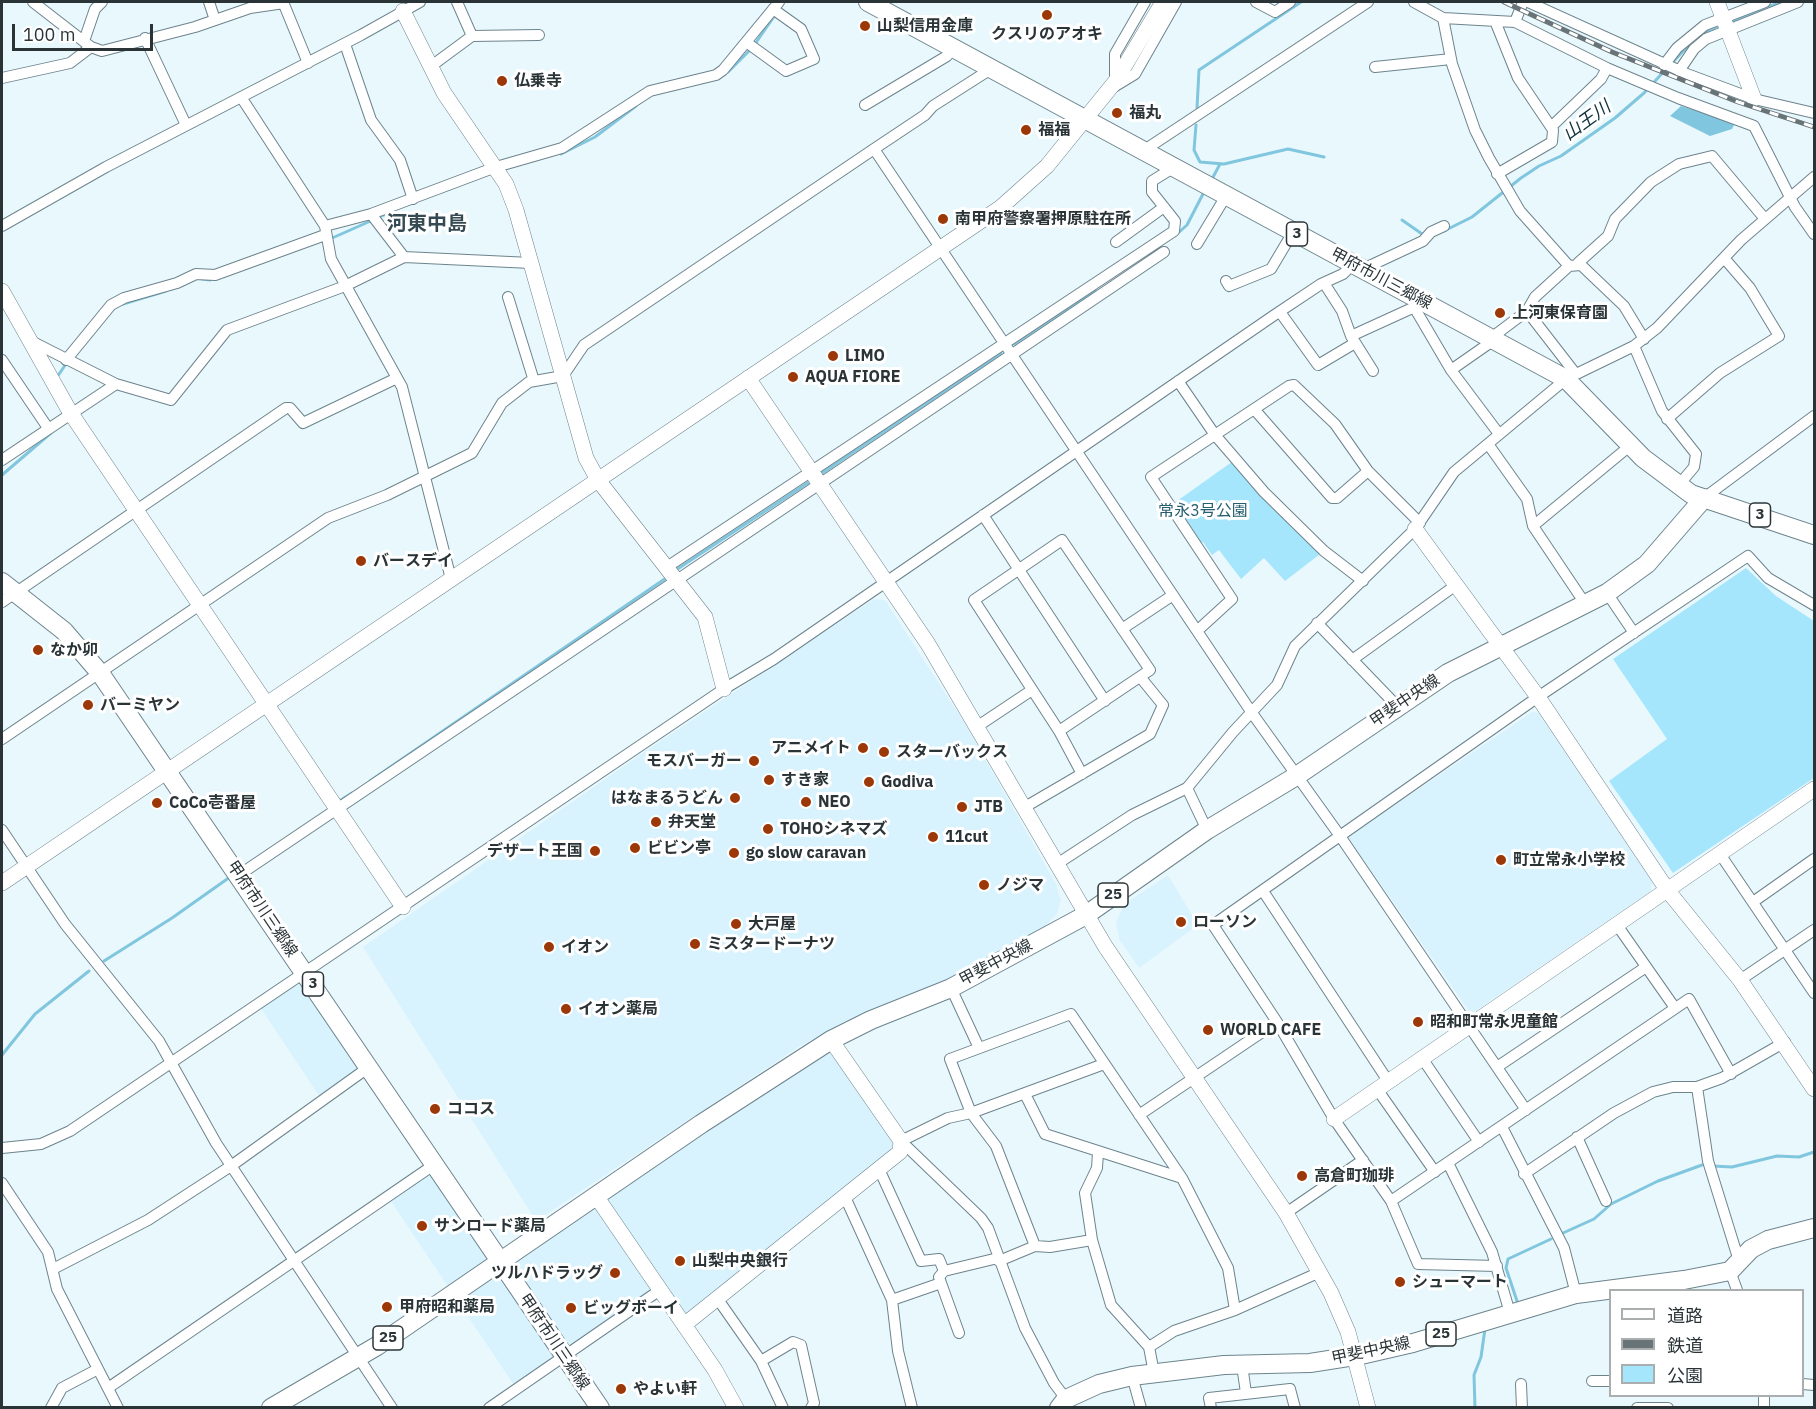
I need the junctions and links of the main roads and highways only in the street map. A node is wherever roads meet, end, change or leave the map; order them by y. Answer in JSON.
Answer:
{"nodes":[{"id":1,"x":867,"y":2,"type":"edge"},
{"id":2,"x":1704,"y":498,"type":"junction"},
{"id":3,"x":1815,"y":535,"type":"edge"},
{"id":4,"x":6,"y":592,"type":"edge"},
{"id":5,"x":1815,"y":1228,"type":"edge"},
{"id":6,"x":499,"y":1261,"type":"junction"},
{"id":7,"x":1615,"y":1289,"type":"edge"},
{"id":8,"x":1609,"y":1290,"type":"edge"},
{"id":9,"x":1063,"y":1403,"type":"edge"},
{"id":10,"x":271,"y":1407,"type":"edge"},
{"id":11,"x":600,"y":1407,"type":"edge"}],
"edges":[{"from":1,"to":2,"type":"main road","name":"甲府市川三郷線","number":"3"},
{"from":2,"to":3,"type":"main road","name":"甲府市川三郷線","number":"3"},
{"from":2,"to":6,"type":"main road","name":"甲斐中央線","number":"25"},
{"from":4,"to":6,"type":"main road","name":"甲府市川三郷線","number":"3"},
{"from":5,"to":7,"type":"main road","name":"甲斐中央線","number":"25"},
{"from":6,"to":10,"type":"main road","name":"甲斐中央線","number":"25"},
{"from":6,"to":11,"type":"main road","name":"甲府市川三郷線","number":"3"},
{"from":8,"to":9,"type":"main road","name":"甲斐中央線","number":"25"}]}
